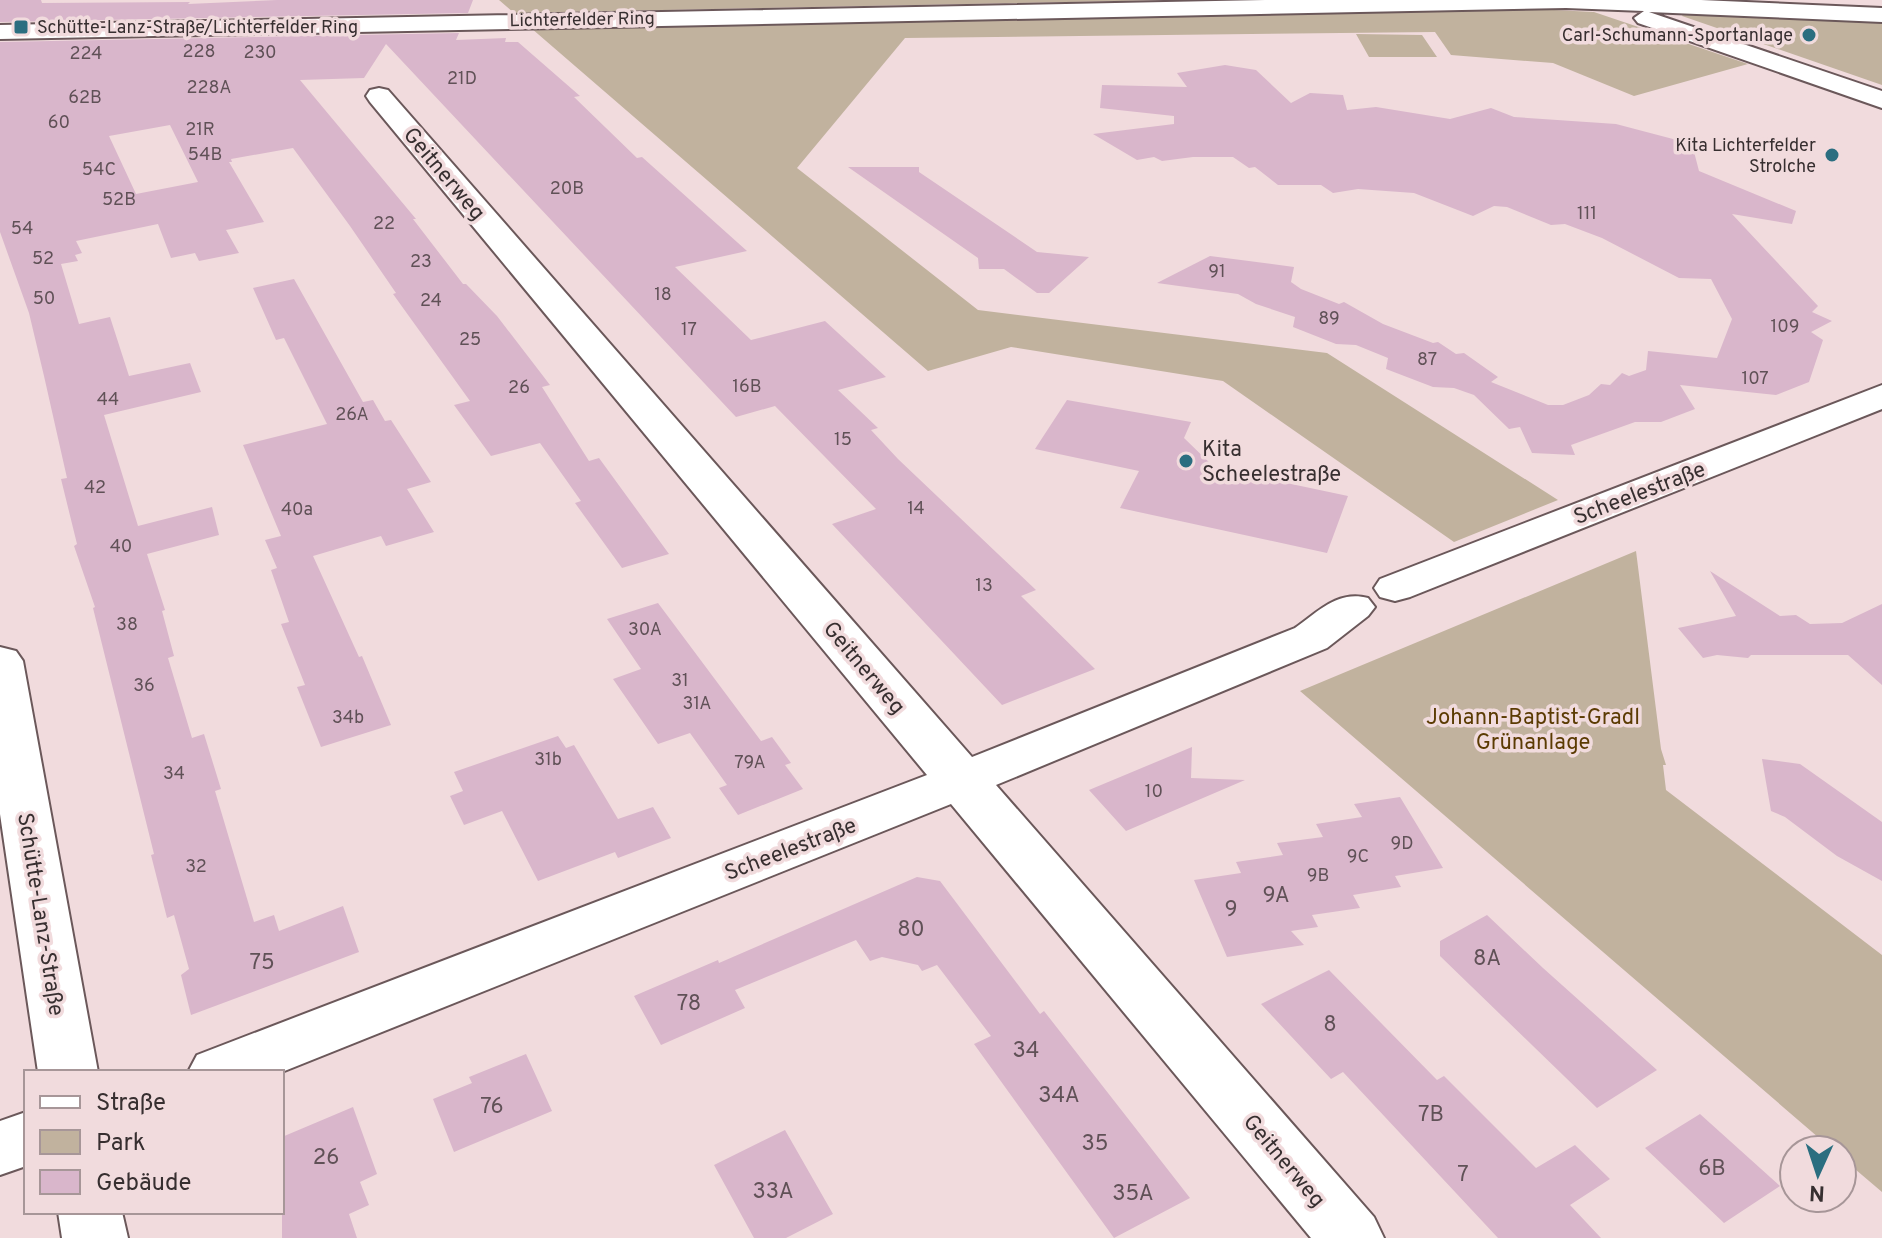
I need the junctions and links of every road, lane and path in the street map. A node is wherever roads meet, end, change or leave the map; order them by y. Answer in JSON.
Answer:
{"nodes":[{"id":1,"x":247,"y":0,"type":"edge"},
{"id":2,"x":1593,"y":1,"type":"edge"},
{"id":3,"x":1882,"y":15,"type":"edge"},
{"id":4,"x":225,"y":27,"type":"junction"},
{"id":5,"x":0,"y":32,"type":"edge"},
{"id":6,"x":379,"y":96,"type":"dead end"},
{"id":7,"x":1882,"y":100,"type":"edge"},
{"id":8,"x":1882,"y":396,"type":"edge"},
{"id":9,"x":1395,"y":588,"type":"dead end"},
{"id":10,"x":1353,"y":607,"type":"dead end"},
{"id":11,"x":0,"y":661,"type":"edge"},
{"id":12,"x":962,"y":780,"type":"junction"},
{"id":13,"x":68,"y":1070,"type":"edge"},
{"id":14,"x":223,"y":1070,"type":"edge"},
{"id":15,"x":24,"y":1140,"type":"edge"},
{"id":16,"x":0,"y":1148,"type":"edge"},
{"id":17,"x":90,"y":1214,"type":"edge"},
{"id":18,"x":95,"y":1238,"type":"edge"},
{"id":19,"x":1351,"y":1238,"type":"edge"}],
"edges":[{"from":1,"to":4,"type":"street"},
{"from":2,"to":3,"type":"street","name":"Lichterfelder Ring"},
{"from":2,"to":4,"type":"street","name":"Lichterfelder Ring"},
{"from":2,"to":7,"type":"street"},
{"from":4,"to":5,"type":"street","name":"Lichterfelder Ring"},
{"from":6,"to":12,"type":"street","name":"Geitnerweg"},
{"from":8,"to":9,"type":"street","name":"Scheelestraße"},
{"from":10,"to":12,"type":"street","name":"Scheelestraße"},
{"from":11,"to":13,"type":"street","name":"Schütte-Lanz-Straße"},
{"from":12,"to":14,"type":"street","name":"Scheelestraße"},
{"from":12,"to":19,"type":"street","name":"Geitnerweg"},
{"from":15,"to":16,"type":"street"},
{"from":17,"to":18,"type":"street"}]}
